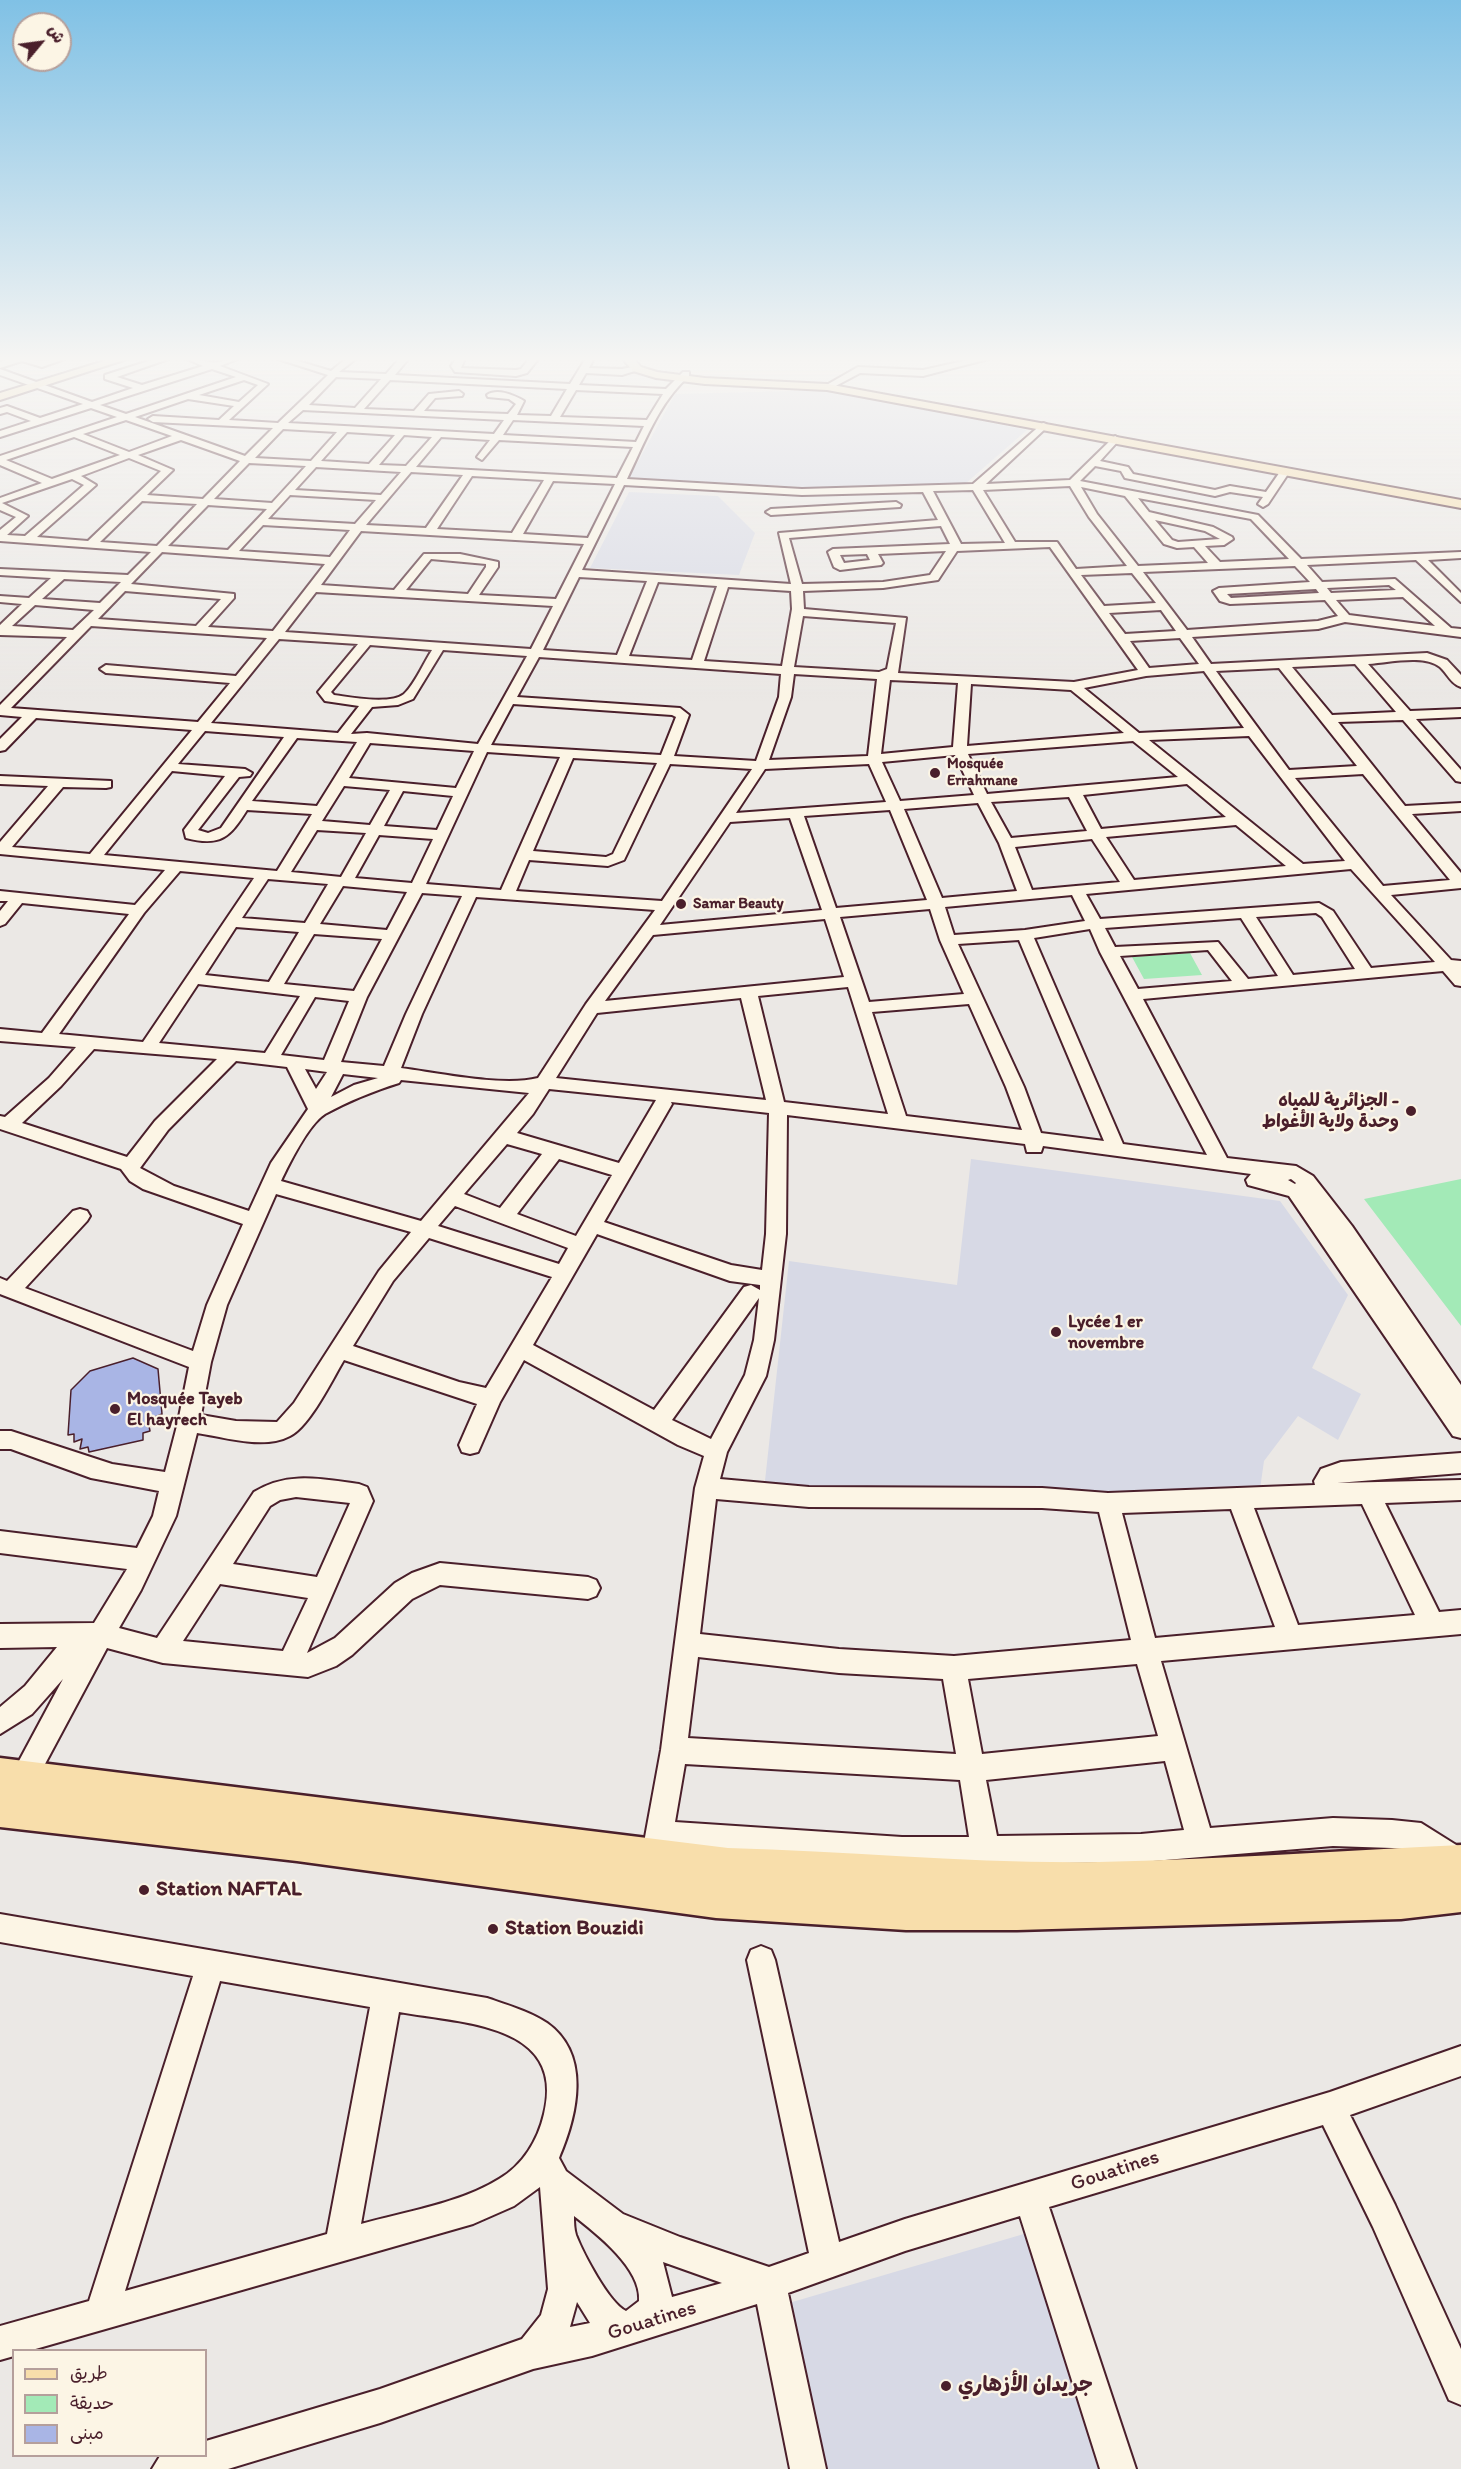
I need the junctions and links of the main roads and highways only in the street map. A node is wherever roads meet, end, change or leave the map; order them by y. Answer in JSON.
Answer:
{"nodes":[{"id":1,"x":1298,"y":473,"type":"edge"},
{"id":2,"x":1305,"y":473,"type":"edge"},
{"id":3,"x":1461,"y":502,"type":"edge"},
{"id":4,"x":6,"y":1793,"type":"edge"},
{"id":5,"x":1461,"y":1865,"type":"edge"},
{"id":6,"x":1461,"y":1892,"type":"edge"}],
"edges":[{"from":1,"to":3,"type":"main road"},
{"from":2,"to":3,"type":"main road"},
{"from":4,"to":5,"type":"highway"},
{"from":4,"to":6,"type":"highway"}]}
